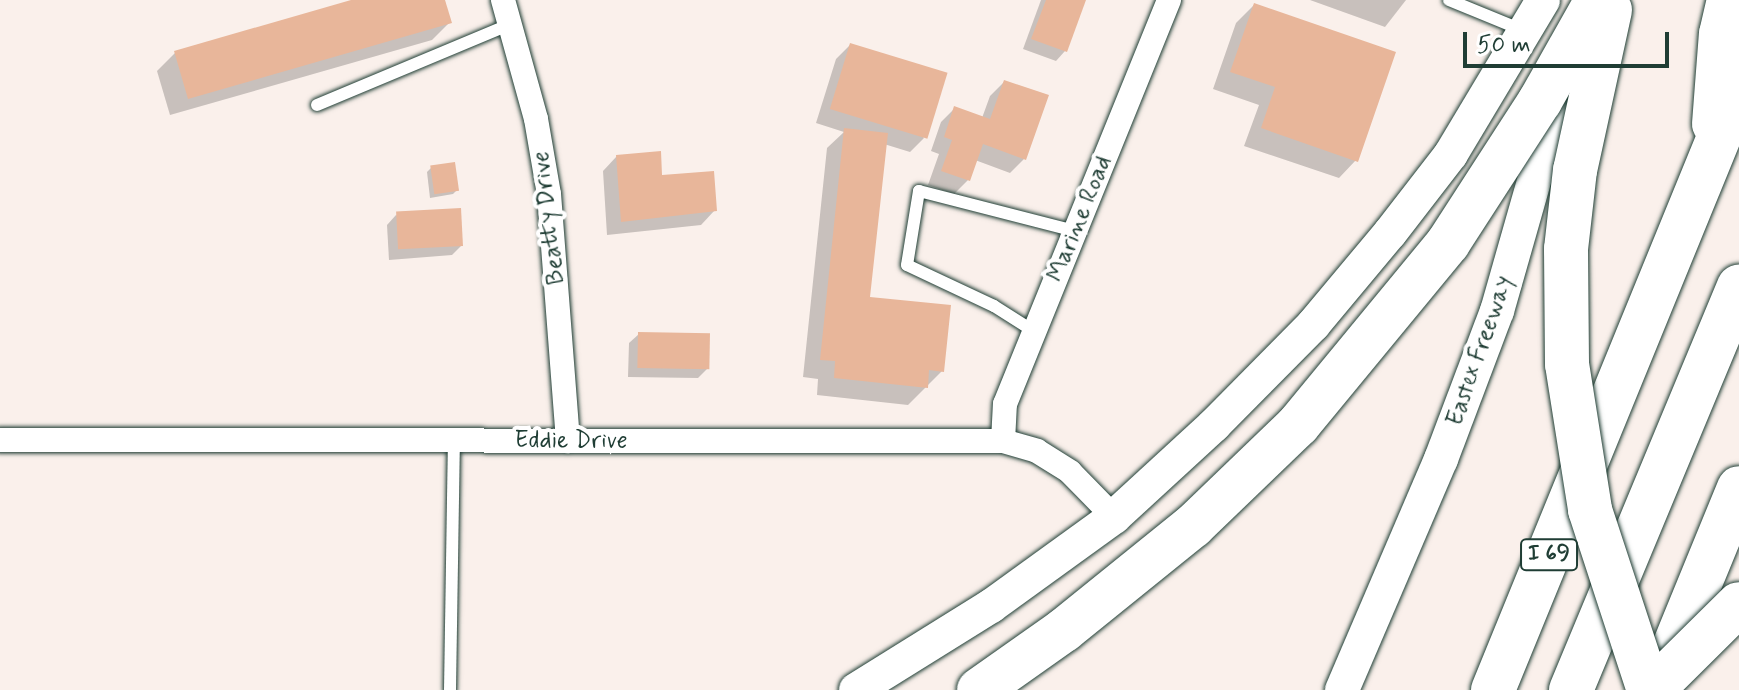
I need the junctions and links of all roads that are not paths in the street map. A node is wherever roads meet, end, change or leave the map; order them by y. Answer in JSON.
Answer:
{"nodes":[{"id":1,"x":503,"y":0,"type":"edge"},
{"id":2,"x":1169,"y":0,"type":"edge"},
{"id":3,"x":1449,"y":0,"type":"edge"},
{"id":4,"x":1543,"y":0,"type":"edge"},
{"id":5,"x":1585,"y":0,"type":"edge"},
{"id":6,"x":1597,"y":0,"type":"edge"},
{"id":7,"x":1613,"y":0,"type":"edge"},
{"id":8,"x":1729,"y":0,"type":"edge"},
{"id":9,"x":511,"y":24,"type":"junction"},
{"id":10,"x":1524,"y":31,"type":"junction"},
{"id":11,"x":1739,"y":88,"type":"edge"},
{"id":12,"x":317,"y":105,"type":"dead end"},
{"id":13,"x":1711,"y":160,"type":"junction"},
{"id":14,"x":1075,"y":231,"type":"junction"},
{"id":15,"x":1739,"y":287,"type":"edge"},
{"id":16,"x":1035,"y":332,"type":"junction"},
{"id":17,"x":0,"y":440,"type":"edge"},
{"id":18,"x":454,"y":441,"type":"junction"},
{"id":19,"x":568,"y":441,"type":"junction"},
{"id":20,"x":1003,"y":441,"type":"junction"},
{"id":21,"x":1739,"y":488,"type":"edge"},
{"id":22,"x":1114,"y":517,"type":"junction"},
{"id":23,"x":1739,"y":604,"type":"edge"},
{"id":24,"x":450,"y":690,"type":"edge"},
{"id":25,"x":856,"y":690,"type":"edge"},
{"id":26,"x":979,"y":690,"type":"edge"},
{"id":27,"x":1342,"y":690,"type":"edge"},
{"id":28,"x":1493,"y":690,"type":"edge"},
{"id":29,"x":1571,"y":690,"type":"edge"},
{"id":30,"x":1652,"y":690,"type":"edge"}],
"edges":[{"from":1,"to":9,"type":"street","name":"Beatty Drive"},
{"from":2,"to":14,"type":"street","name":"Marine Road"},
{"from":3,"to":10,"type":"lane"},
{"from":4,"to":10,"type":"main road"},
{"from":5,"to":27,"type":"main road","name":"Eastex Freeway"},
{"from":6,"to":26,"type":"highway","bridge":true},
{"from":7,"to":30,"type":"highway","bridge":true},
{"from":8,"to":13,"type":"highway"},
{"from":9,"to":12,"type":"lane"},
{"from":9,"to":19,"type":"street","name":"Beatty Drive"},
{"from":10,"to":22,"type":"main road"},
{"from":11,"to":13,"type":"highway","number":"I 69"},
{"from":13,"to":28,"type":"highway","number":"I 69"},
{"from":14,"to":16,"type":"street","name":"Marine Road"},
{"from":14,"to":16,"type":"lane"},
{"from":15,"to":29,"type":"highway"},
{"from":16,"to":20,"type":"street","name":"Marine Road"},
{"from":17,"to":18,"type":"street","name":"Eddie Drive"},
{"from":18,"to":19,"type":"street","name":"Eddie Drive"},
{"from":18,"to":24,"type":"lane"},
{"from":19,"to":20,"type":"street","name":"Eddie Drive"},
{"from":20,"to":22,"type":"street","name":"Eddie Drive"},
{"from":21,"to":30,"type":"highway"},
{"from":22,"to":25,"type":"main road"},
{"from":23,"to":30,"type":"highway","bridge":true}]}
